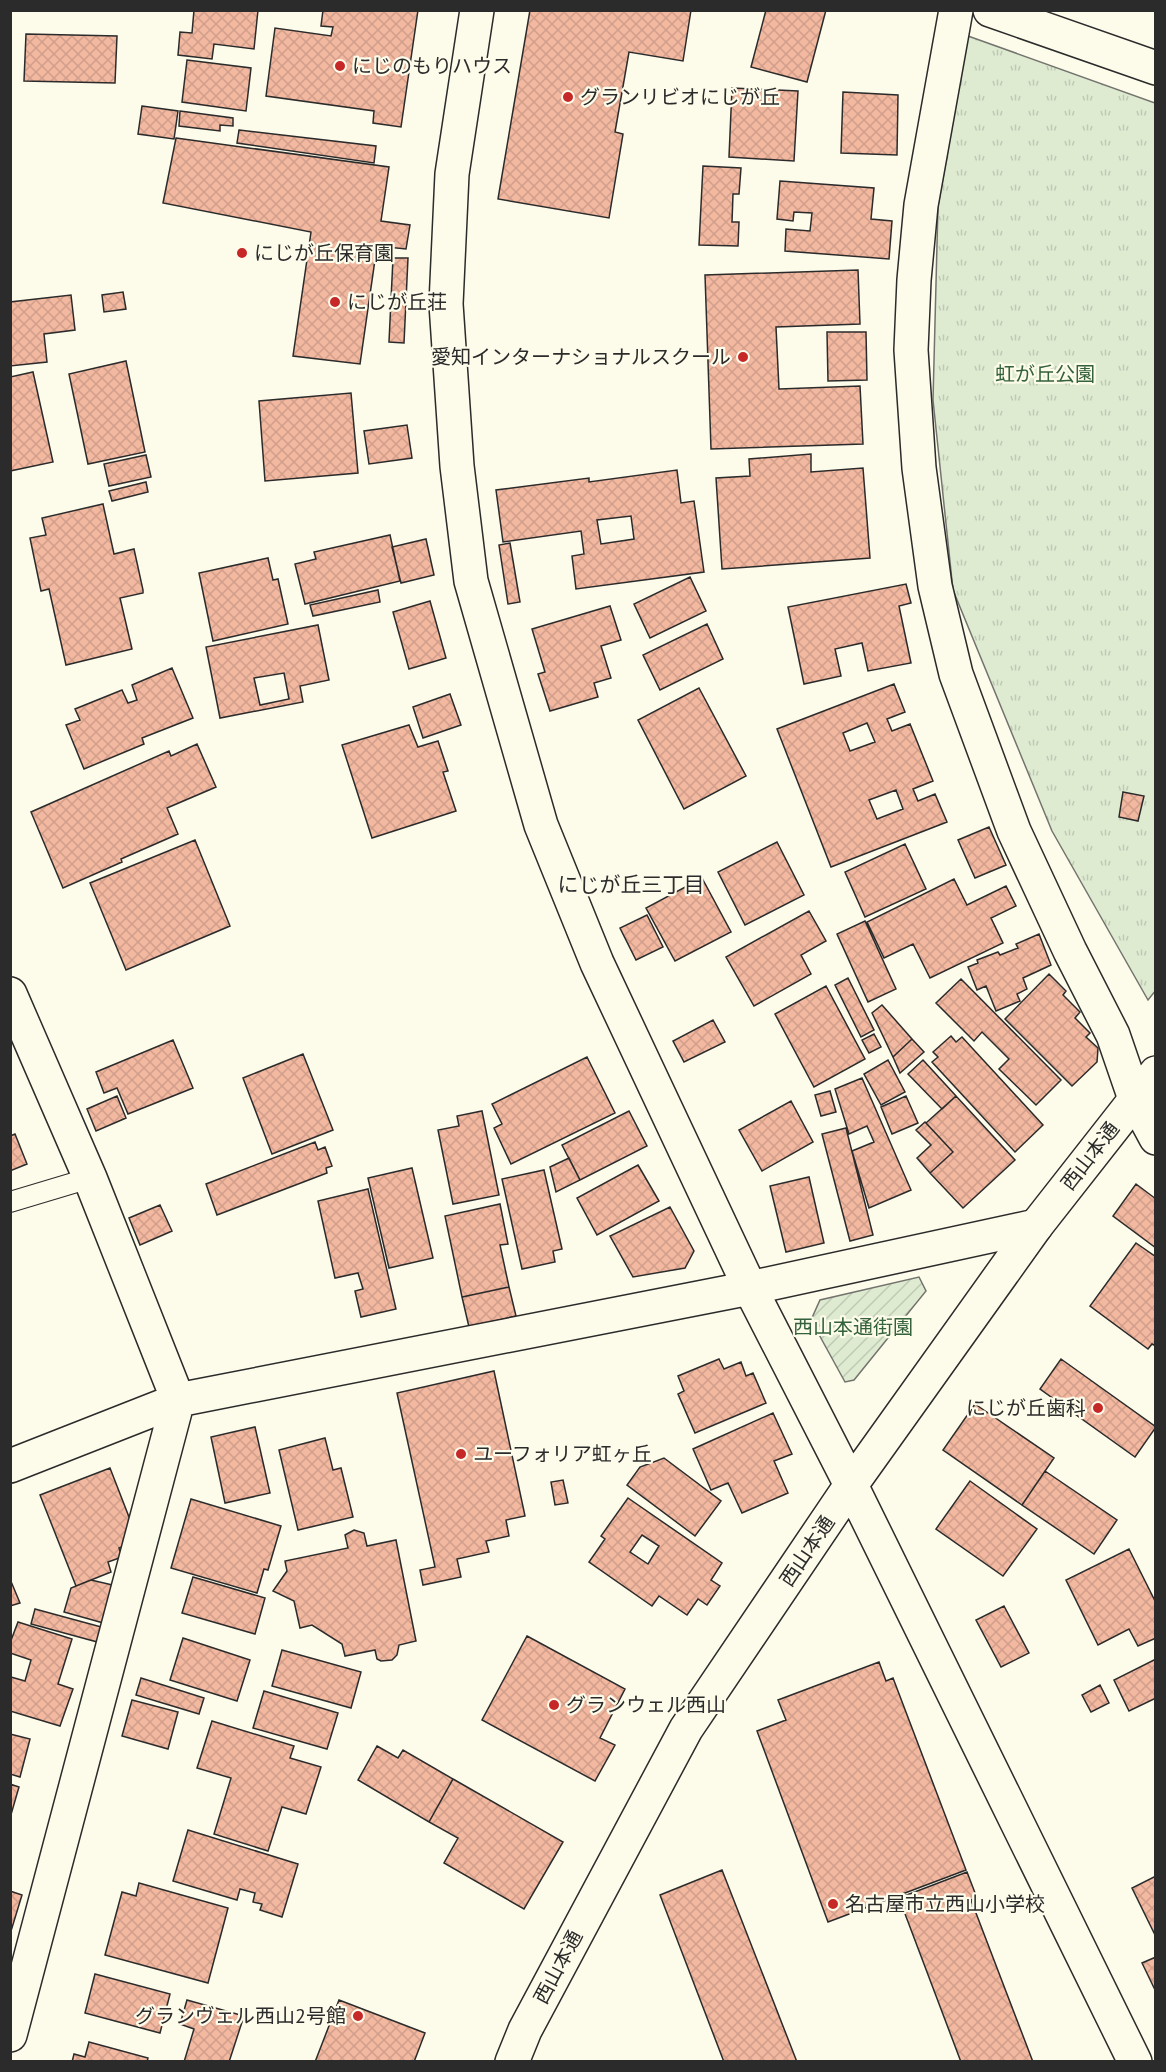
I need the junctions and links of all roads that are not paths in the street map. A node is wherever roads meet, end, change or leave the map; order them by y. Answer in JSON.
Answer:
{"nodes":[{"id":1,"x":477,"y":10,"type":"edge"},
{"id":2,"x":956,"y":10,"type":"edge"},
{"id":3,"x":990,"y":10,"type":"edge"},
{"id":4,"x":1155,"y":68,"type":"edge"},
{"id":5,"x":10,"y":994,"type":"edge"},
{"id":6,"x":1155,"y":1073,"type":"edge"},
{"id":7,"x":1135,"y":1099,"type":"junction"},
{"id":8,"x":1155,"y":1138,"type":"edge"},
{"id":9,"x":90,"y":1178,"type":"junction"},
{"id":10,"x":10,"y":1202,"type":"edge"},
{"id":11,"x":1036,"y":1226,"type":"junction"},
{"id":12,"x":750,"y":1288,"type":"junction"},
{"id":13,"x":178,"y":1400,"type":"junction"},
{"id":14,"x":14,"y":1461,"type":"edge"},
{"id":15,"x":851,"y":1485,"type":"junction"},
{"id":16,"x":10,"y":2035,"type":"edge"},
{"id":17,"x":512,"y":2061,"type":"edge"},
{"id":18,"x":1135,"y":2061,"type":"edge"}],
"edges":[{"from":1,"to":12,"type":"street"},
{"from":2,"to":7,"type":"street"},
{"from":3,"to":4,"type":"street"},
{"from":5,"to":9,"type":"street"},
{"from":6,"to":7,"type":"street","name":"西山本通"},
{"from":7,"to":8,"type":"street"},
{"from":7,"to":11,"type":"street","name":"西山本通"},
{"from":9,"to":10,"type":"lane"},
{"from":9,"to":13,"type":"street"},
{"from":11,"to":12,"type":"street"},
{"from":11,"to":15,"type":"street","name":"西山本通"},
{"from":12,"to":13,"type":"street"},
{"from":12,"to":15,"type":"street"},
{"from":13,"to":14,"type":"street"},
{"from":13,"to":16,"type":"street"},
{"from":15,"to":17,"type":"street","name":"西山本通"},
{"from":15,"to":18,"type":"street"}]}
